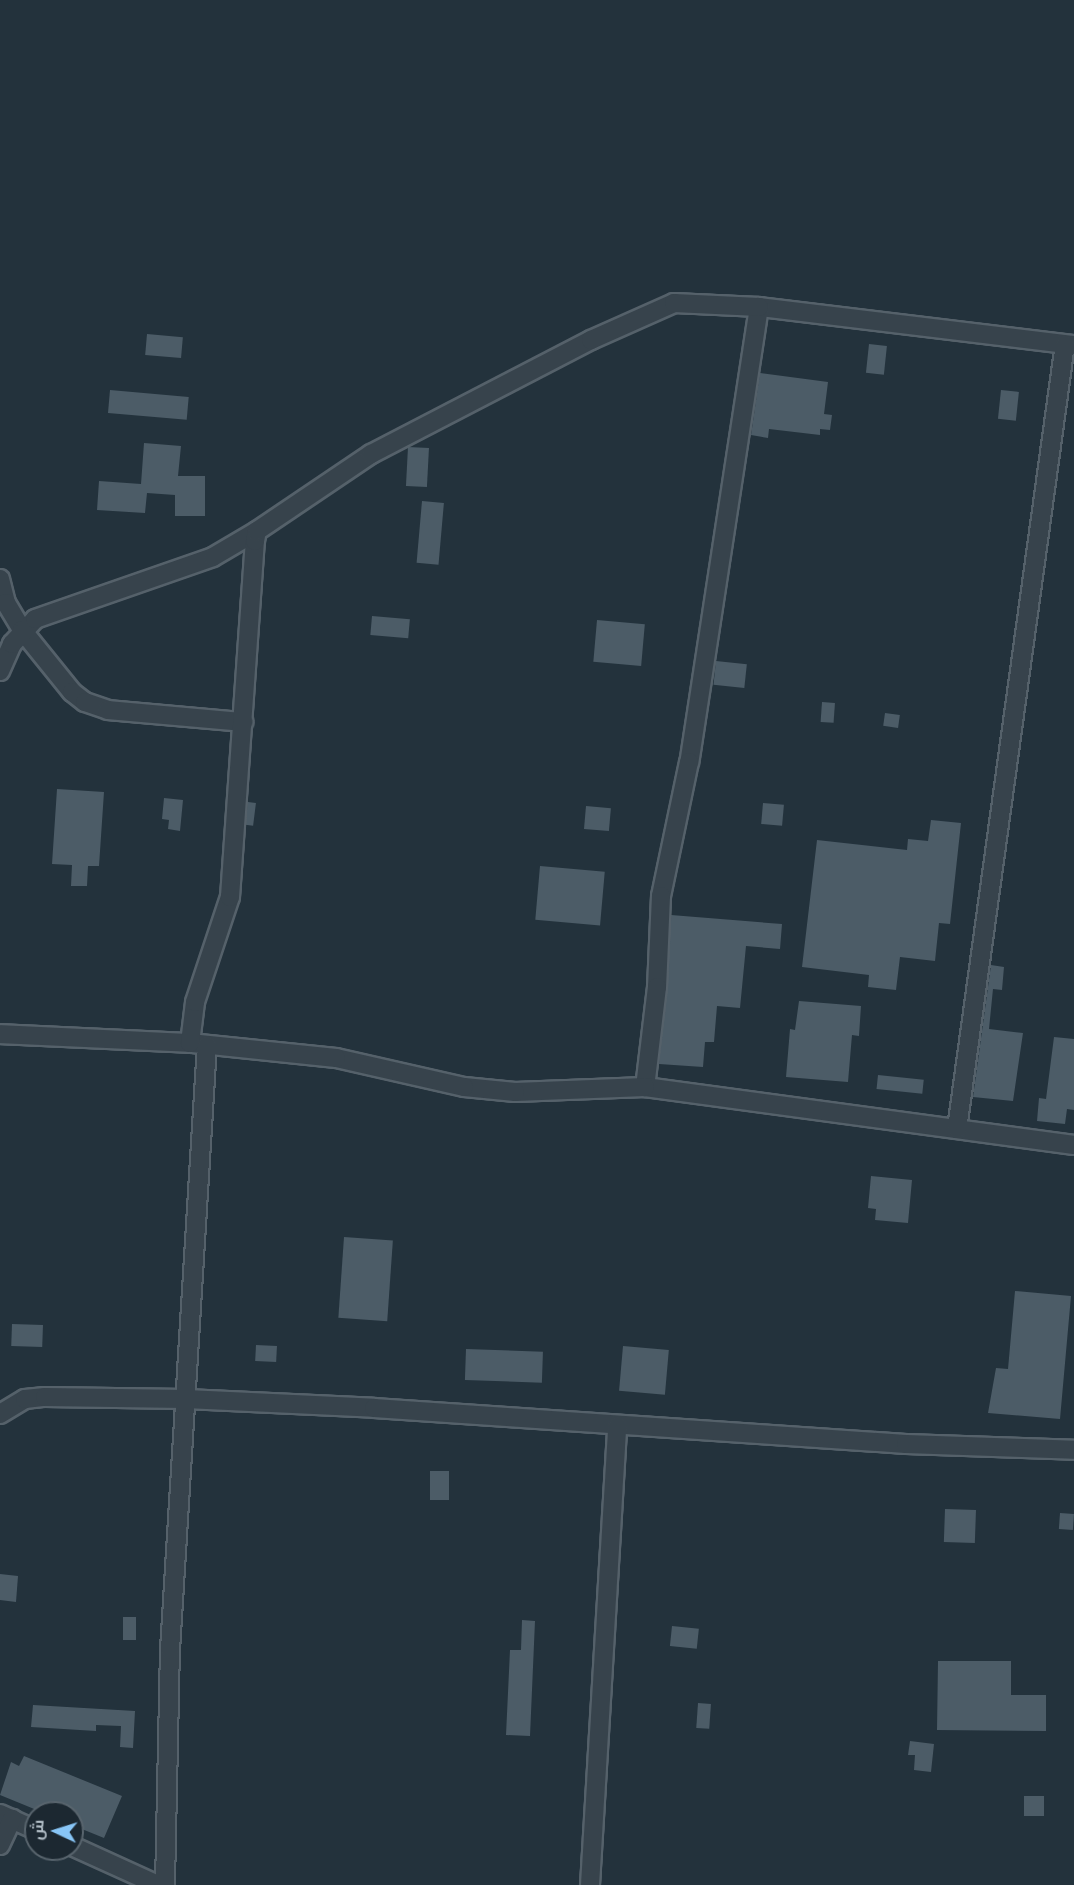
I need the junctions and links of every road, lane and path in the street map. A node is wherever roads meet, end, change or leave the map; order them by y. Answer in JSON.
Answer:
{"nodes":[{"id":1,"x":759,"y":307,"type":"junction"},
{"id":2,"x":1070,"y":345,"type":"edge"},
{"id":3,"x":257,"y":531,"type":"junction"},
{"id":4,"x":0,"y":579,"type":"edge"},
{"id":5,"x":22,"y":630,"type":"junction"},
{"id":6,"x":0,"y":671,"type":"edge"},
{"id":7,"x":243,"y":722,"type":"junction"},
{"id":8,"x":0,"y":1034,"type":"edge"},
{"id":9,"x":199,"y":1044,"type":"junction"},
{"id":10,"x":645,"y":1088,"type":"junction"},
{"id":11,"x":957,"y":1129,"type":"junction"},
{"id":12,"x":1074,"y":1145,"type":"edge"},
{"id":13,"x":186,"y":1399,"type":"junction"},
{"id":14,"x":0,"y":1414,"type":"edge"},
{"id":15,"x":617,"y":1426,"type":"junction"},
{"id":16,"x":1074,"y":1450,"type":"edge"},
{"id":17,"x":6,"y":1816,"type":"edge"},
{"id":18,"x":24,"y":1824,"type":"edge"},
{"id":19,"x":0,"y":1845,"type":"edge"},
{"id":20,"x":84,"y":1851,"type":"edge"},
{"id":21,"x":158,"y":1885,"type":"edge"},
{"id":22,"x":165,"y":1885,"type":"edge"},
{"id":23,"x":590,"y":1885,"type":"edge"}],
"edges":[{"from":1,"to":2,"type":"street"},
{"from":1,"to":3,"type":"street"},
{"from":1,"to":10,"type":"street"},
{"from":2,"to":11,"type":"street"},
{"from":3,"to":5,"type":"street"},
{"from":3,"to":7,"type":"street"},
{"from":4,"to":5,"type":"street"},
{"from":5,"to":6,"type":"street"},
{"from":5,"to":7,"type":"street"},
{"from":7,"to":9,"type":"street"},
{"from":8,"to":9,"type":"street"},
{"from":9,"to":10,"type":"street"},
{"from":9,"to":13,"type":"street"},
{"from":10,"to":11,"type":"street"},
{"from":11,"to":12,"type":"street"},
{"from":13,"to":14,"type":"street"},
{"from":13,"to":15,"type":"street"},
{"from":13,"to":22,"type":"street"},
{"from":15,"to":16,"type":"street"},
{"from":15,"to":23,"type":"street"},
{"from":17,"to":18,"type":"street"},
{"from":17,"to":19,"type":"street"},
{"from":20,"to":21,"type":"street"}]}
